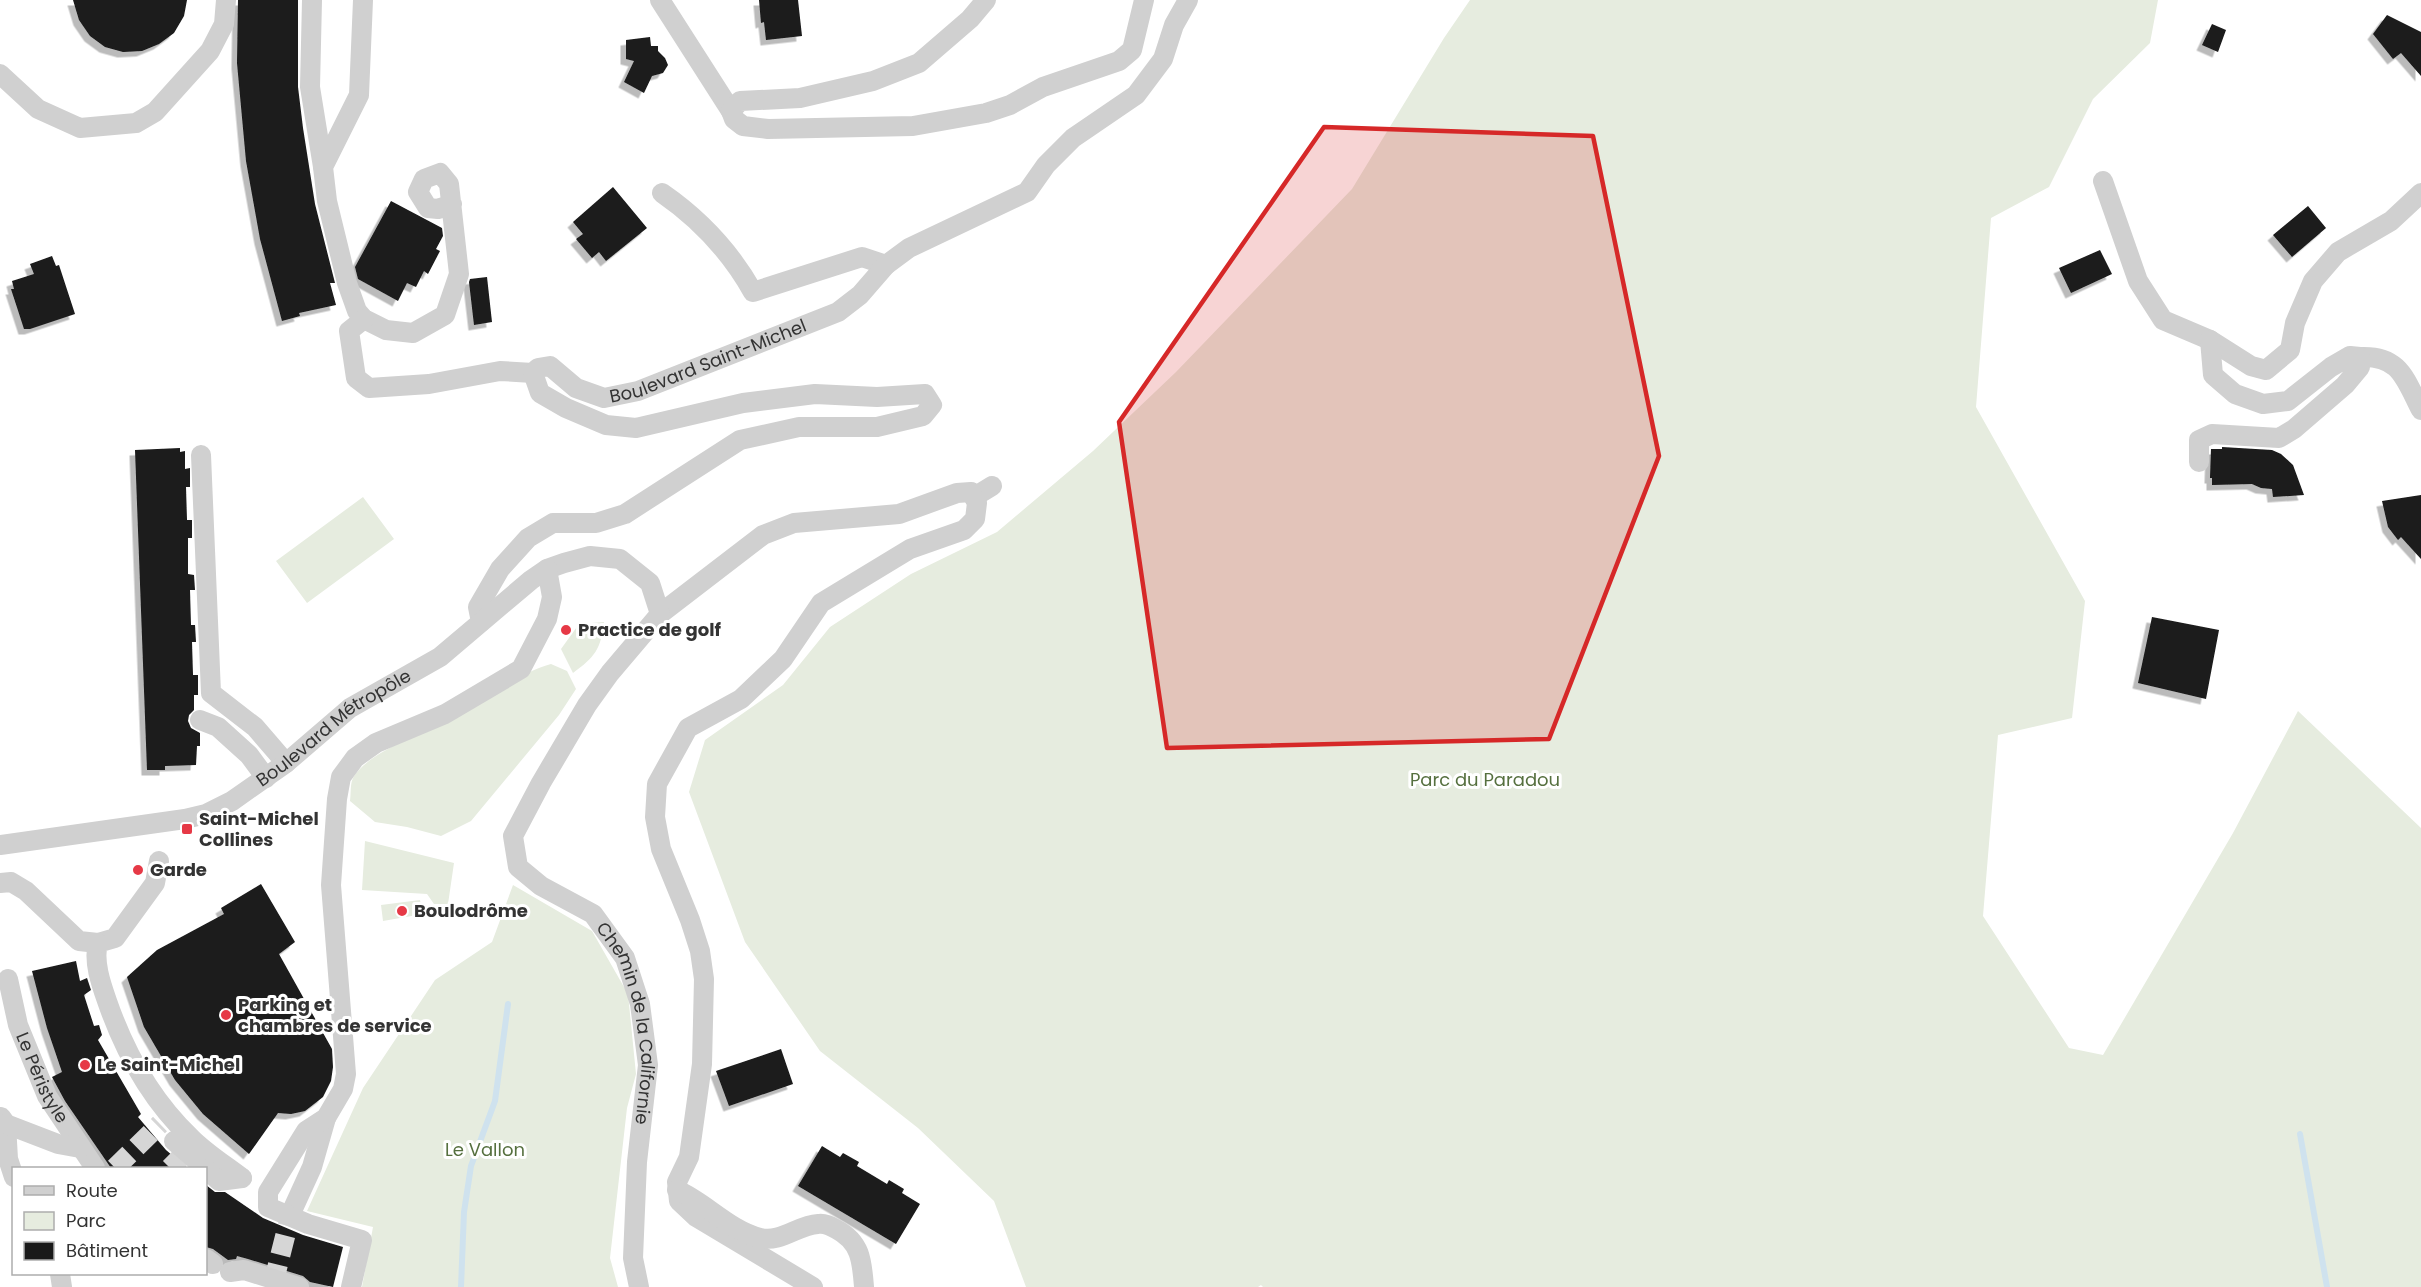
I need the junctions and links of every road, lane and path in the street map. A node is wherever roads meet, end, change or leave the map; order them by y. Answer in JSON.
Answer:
{"nodes":[{"id":1,"x":226,"y":0,"type":"edge"},
{"id":2,"x":312,"y":0,"type":"edge"},
{"id":3,"x":363,"y":0,"type":"edge"},
{"id":4,"x":660,"y":0,"type":"edge"},
{"id":5,"x":986,"y":0,"type":"edge"},
{"id":6,"x":1144,"y":0,"type":"edge"},
{"id":7,"x":1188,"y":0,"type":"edge"},
{"id":8,"x":0,"y":74,"type":"edge"},
{"id":9,"x":731,"y":111,"type":"junction"},
{"id":10,"x":323,"y":167,"type":"junction"},
{"id":11,"x":2103,"y":181,"type":"dead end"},
{"id":12,"x":662,"y":193,"type":"dead end"},
{"id":13,"x":2421,"y":193,"type":"edge"},
{"id":14,"x":452,"y":204,"type":"dead end"},
{"id":15,"x":886,"y":265,"type":"junction"},
{"id":16,"x":364,"y":319,"type":"junction"},
{"id":17,"x":2210,"y":340,"type":"junction"},
{"id":18,"x":2360,"y":357,"type":"junction"},
{"id":19,"x":533,"y":373,"type":"junction"},
{"id":20,"x":2421,"y":410,"type":"edge"},
{"id":21,"x":201,"y":455,"type":"dead end"},
{"id":22,"x":2199,"y":462,"type":"dead end"},
{"id":23,"x":992,"y":486,"type":"dead end"},
{"id":24,"x":974,"y":497,"type":"junction"},
{"id":25,"x":547,"y":569,"type":"junction"},
{"id":26,"x":660,"y":614,"type":"junction"},
{"id":27,"x":481,"y":622,"type":"junction"},
{"id":28,"x":200,"y":720,"type":"dead end"},
{"id":29,"x":286,"y":763,"type":"junction"},
{"id":30,"x":266,"y":778,"type":"junction"},
{"id":31,"x":0,"y":845,"type":"edge"},
{"id":32,"x":159,"y":861,"type":"dead end"},
{"id":33,"x":0,"y":883,"type":"edge"},
{"id":34,"x":98,"y":943,"type":"junction"},
{"id":35,"x":8,"y":979,"type":"dead end"},
{"id":36,"x":122,"y":1058,"type":"dead end"},
{"id":37,"x":327,"y":1118,"type":"junction"},
{"id":38,"x":3,"y":1126,"type":"edge"},
{"id":39,"x":80,"y":1148,"type":"junction"},
{"id":40,"x":94,"y":1167,"type":"edge"},
{"id":41,"x":203,"y":1167,"type":"edge"},
{"id":42,"x":12,"y":1171,"type":"edge"},
{"id":43,"x":207,"y":1171,"type":"edge"},
{"id":44,"x":677,"y":1190,"type":"junction"},
{"id":45,"x":291,"y":1213,"type":"tunnel mouth"},
{"id":46,"x":216,"y":1265,"type":"edge"},
{"id":47,"x":298,"y":1287,"type":"edge"},
{"id":48,"x":351,"y":1287,"type":"edge"},
{"id":49,"x":639,"y":1287,"type":"edge"},
{"id":50,"x":813,"y":1287,"type":"edge"},
{"id":51,"x":864,"y":1287,"type":"edge"}],
"edges":[{"from":1,"to":8,"type":"street"},
{"from":2,"to":10,"type":"street"},
{"from":3,"to":10,"type":"street"},
{"from":4,"to":9,"type":"street"},
{"from":5,"to":9,"type":"street"},
{"from":6,"to":9,"type":"street"},
{"from":7,"to":15,"type":"street","name":"Boulevard Saint-Michel"},
{"from":10,"to":16,"type":"street"},
{"from":11,"to":17,"type":"street"},
{"from":12,"to":15,"type":"street"},
{"from":13,"to":17,"type":"street"},
{"from":14,"to":16,"type":"street"},
{"from":15,"to":19,"type":"street","name":"Boulevard Saint-Michel"},
{"from":16,"to":19,"type":"street"},
{"from":17,"to":18,"type":"street"},
{"from":18,"to":20,"type":"street"},
{"from":18,"to":22,"type":"street"},
{"from":19,"to":27,"type":"street","name":"Boulevard Saint-Michel"},
{"from":21,"to":29,"type":"street"},
{"from":23,"to":24,"type":"street"},
{"from":24,"to":26,"type":"street","name":"Chemin de la Californie"},
{"from":24,"to":44,"type":"street"},
{"from":25,"to":26,"type":"street"},
{"from":25,"to":27,"type":"street"},
{"from":25,"to":37,"type":"street"},
{"from":26,"to":49,"type":"street","name":"Chemin de la Californie"},
{"from":27,"to":29,"type":"street","name":"Boulevard Métropôle"},
{"from":28,"to":30,"type":"street"},
{"from":29,"to":30,"type":"street","name":"Boulevard Métropôle"},
{"from":30,"to":31,"type":"street","name":"Boulevard Métropôle"},
{"from":32,"to":34,"type":"street"},
{"from":33,"to":34,"type":"street"},
{"from":34,"to":43,"type":"street"},
{"from":35,"to":39,"type":"street","name":"Le Péristyle"},
{"from":36,"to":41,"type":"street"},
{"from":37,"to":45,"type":"street"},
{"from":37,"to":48,"type":"street"},
{"from":38,"to":39,"type":"street"},
{"from":38,"to":42,"type":"street"},
{"from":39,"to":40,"type":"street","name":"Le Péristyle"},
{"from":44,"to":50,"type":"street"},
{"from":44,"to":51,"type":"street"},
{"from":46,"to":47,"type":"street"}]}
